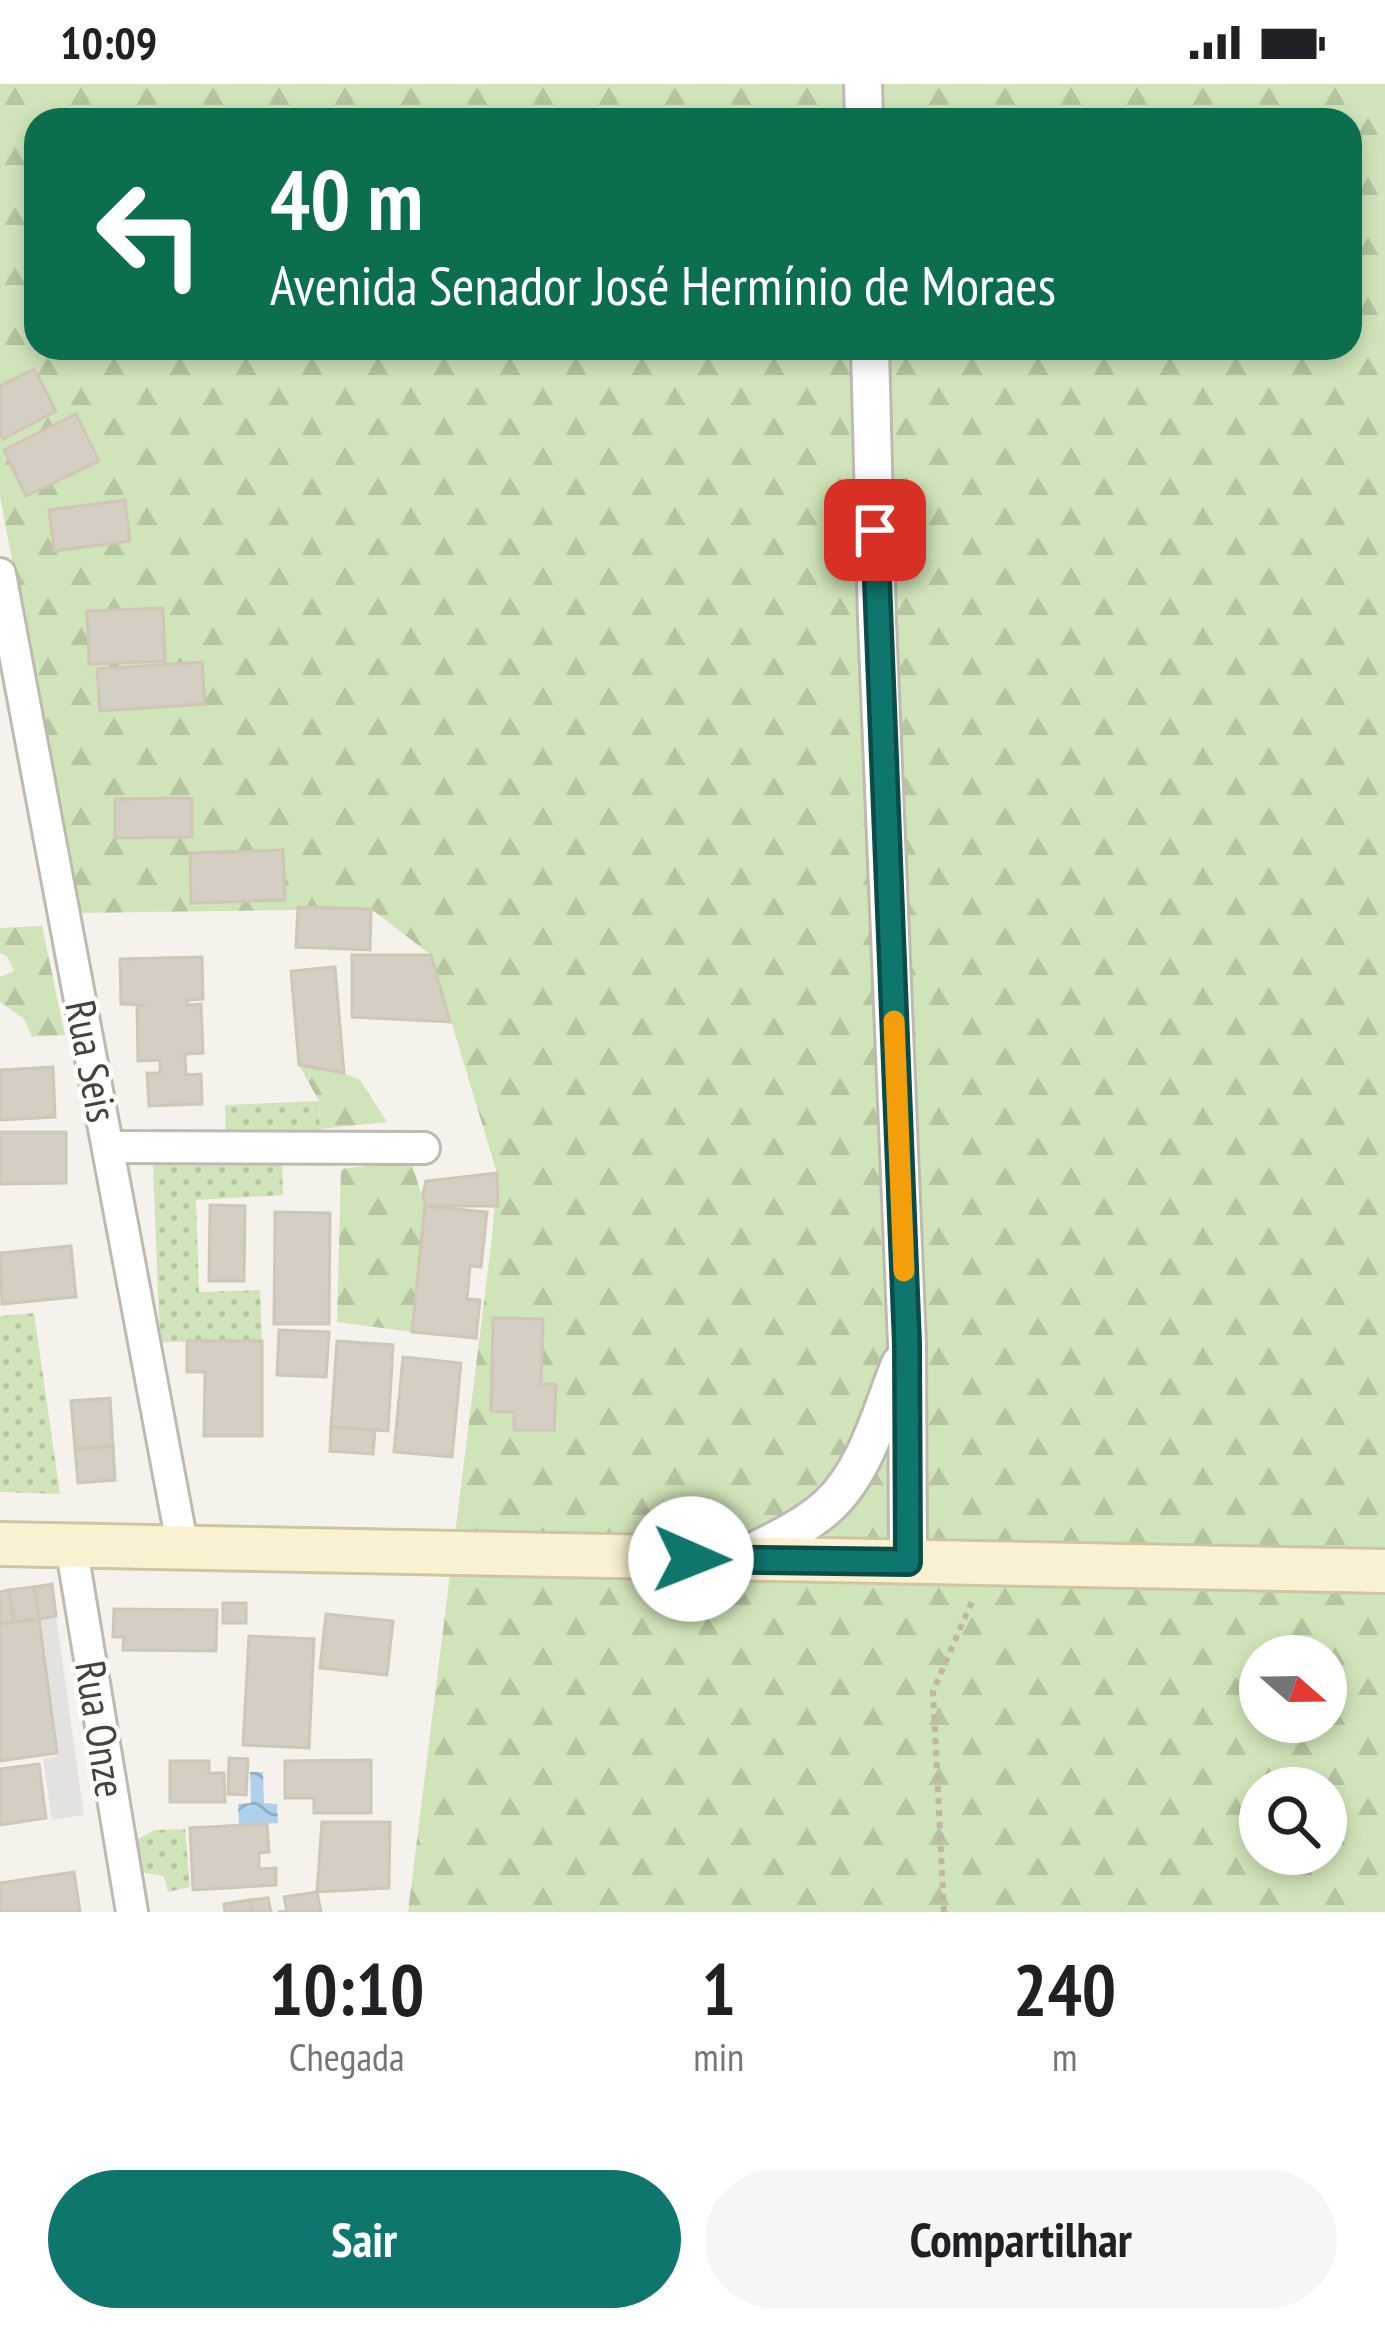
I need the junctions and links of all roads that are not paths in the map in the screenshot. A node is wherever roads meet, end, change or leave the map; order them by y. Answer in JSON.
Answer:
{"nodes":[{"id":1,"x":870,"y":360,"type":"edge"},
{"id":2,"x":0,"y":574,"type":"edge"},
{"id":3,"x":108,"y":1147,"type":"junction"},
{"id":4,"x":424,"y":1148,"type":"dead end"},
{"id":5,"x":907,"y":1344,"type":"junction"},
{"id":6,"x":0,"y":1544,"type":"edge"},
{"id":7,"x":71,"y":1546,"type":"junction"},
{"id":8,"x":183,"y":1549,"type":"junction"},
{"id":9,"x":737,"y":1560,"type":"junction"},
{"id":10,"x":908,"y":1562,"type":"junction"},
{"id":11,"x":1385,"y":1571,"type":"edge"},
{"id":12,"x":132,"y":1912,"type":"edge"}],
"edges":[{"from":1,"to":5,"type":"street"},
{"from":2,"to":3,"type":"street","name":"Rua Seis"},
{"from":3,"to":4,"type":"street"},
{"from":3,"to":8,"type":"street","name":"Rua Seis"},
{"from":5,"to":9,"type":"street"},
{"from":5,"to":10,"type":"street"},
{"from":6,"to":7,"type":"main road"},
{"from":7,"to":8,"type":"main road"},
{"from":7,"to":12,"type":"street","name":"Rua Onze"},
{"from":8,"to":9,"type":"main road"},
{"from":9,"to":10,"type":"main road"},
{"from":10,"to":11,"type":"main road"}]}
